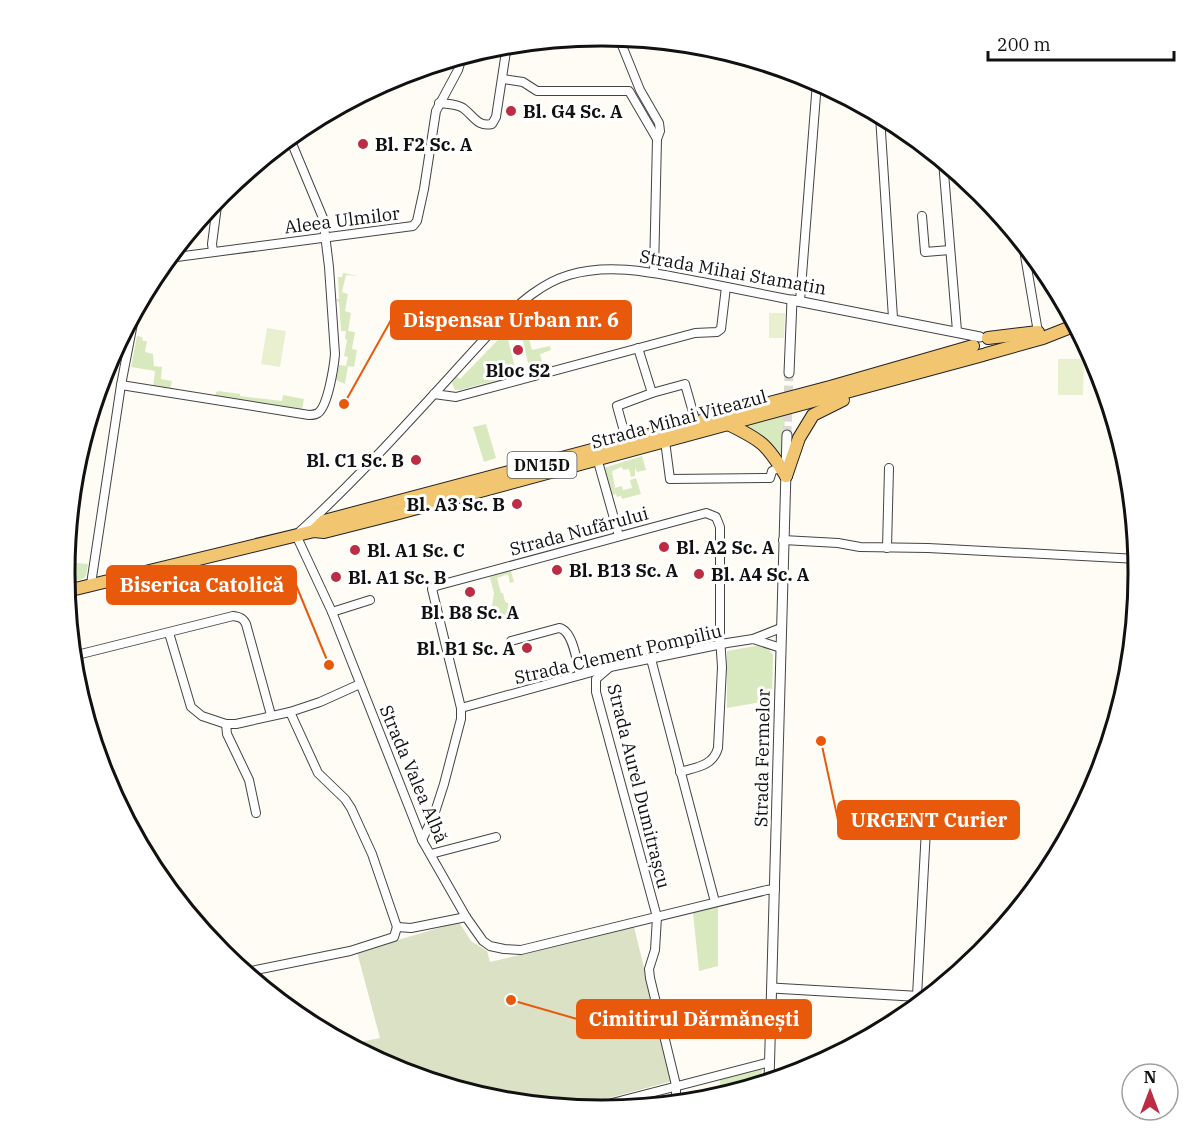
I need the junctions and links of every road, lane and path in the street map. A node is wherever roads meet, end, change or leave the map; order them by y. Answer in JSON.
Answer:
{"nodes":[{"id":1,"x":623,"y":47,"type":"edge"},
{"id":2,"x":506,"y":56,"type":"edge"},
{"id":3,"x":459,"y":66,"type":"edge"},
{"id":4,"x":503,"y":80,"type":"junction"},
{"id":5,"x":816,"y":93,"type":"edge"},
{"id":6,"x":439,"y":103,"type":"junction"},
{"id":7,"x":881,"y":126,"type":"edge"},
{"id":8,"x":657,"y":139,"type":"junction"},
{"id":9,"x":293,"y":146,"type":"edge"},
{"id":10,"x":944,"y":173,"type":"edge"},
{"id":11,"x":216,"y":216,"type":"edge"},
{"id":12,"x":922,"y":216,"type":"dead end"},
{"id":13,"x":326,"y":237,"type":"junction"},
{"id":14,"x":950,"y":250,"type":"junction"},
{"id":15,"x":213,"y":251,"type":"junction"},
{"id":16,"x":181,"y":256,"type":"edge"},
{"id":17,"x":1026,"y":260,"type":"edge"},
{"id":18,"x":654,"y":272,"type":"junction"},
{"id":19,"x":726,"y":287,"type":"junction"},
{"id":20,"x":796,"y":300,"type":"junction"},
{"id":21,"x":893,"y":318,"type":"junction"},
{"id":22,"x":1066,"y":326,"type":"edge"},
{"id":23,"x":1067,"y":327,"type":"edge"},
{"id":24,"x":957,"y":331,"type":"junction"},
{"id":25,"x":1038,"y":332,"type":"junction"},
{"id":26,"x":130,"y":341,"type":"edge"},
{"id":27,"x":982,"y":346,"type":"junction"},
{"id":28,"x":638,"y":348,"type":"junction"},
{"id":29,"x":789,"y":373,"type":"tunnel mouth"},
{"id":30,"x":879,"y":383,"type":"junction"},
{"id":31,"x":121,"y":385,"type":"junction"},
{"id":32,"x":652,"y":393,"type":"junction"},
{"id":33,"x":435,"y":394,"type":"junction"},
{"id":34,"x":728,"y":424,"type":"junction"},
{"id":35,"x":689,"y":428,"type":"junction"},
{"id":36,"x":787,"y":435,"type":"tunnel mouth"},
{"id":37,"x":665,"y":441,"type":"junction"},
{"id":38,"x":627,"y":442,"type":"junction"},
{"id":39,"x":596,"y":455,"type":"junction"},
{"id":40,"x":889,"y":468,"type":"dead end"},
{"id":41,"x":783,"y":472,"type":"junction"},
{"id":42,"x":322,"y":517,"type":"junction"},
{"id":43,"x":314,"y":531,"type":"junction"},
{"id":44,"x":296,"y":535,"type":"junction"},
{"id":45,"x":619,"y":536,"type":"junction"},
{"id":46,"x":783,"y":540,"type":"junction"},
{"id":47,"x":887,"y":548,"type":"junction"},
{"id":48,"x":1128,"y":558,"type":"edge"},
{"id":49,"x":91,"y":584,"type":"junction"},
{"id":50,"x":76,"y":588,"type":"edge"},
{"id":51,"x":370,"y":600,"type":"dead end"},
{"id":52,"x":332,"y":612,"type":"junction"},
{"id":53,"x":781,"y":628,"type":"junction"},
{"id":54,"x":169,"y":633,"type":"junction"},
{"id":55,"x":753,"y":639,"type":"junction"},
{"id":56,"x":511,"y":641,"type":"dead end"},
{"id":57,"x":721,"y":645,"type":"junction"},
{"id":58,"x":781,"y":648,"type":"junction"},
{"id":59,"x":82,"y":654,"type":"edge"},
{"id":60,"x":651,"y":659,"type":"junction"},
{"id":61,"x":610,"y":667,"type":"junction"},
{"id":62,"x":580,"y":675,"type":"junction"},
{"id":63,"x":360,"y":684,"type":"junction"},
{"id":64,"x":461,"y":708,"type":"junction"},
{"id":65,"x":290,"y":712,"type":"junction"},
{"id":66,"x":271,"y":715,"type":"junction"},
{"id":67,"x":226,"y":724,"type":"junction"},
{"id":68,"x":680,"y":772,"type":"junction"},
{"id":69,"x":256,"y":813,"type":"dead end"},
{"id":70,"x":926,"y":829,"type":"dead end"},
{"id":71,"x":496,"y":837,"type":"dead end"},
{"id":72,"x":422,"y":840,"type":"junction"},
{"id":73,"x":431,"y":854,"type":"junction"},
{"id":74,"x":775,"y":890,"type":"junction"},
{"id":75,"x":715,"y":902,"type":"junction"},
{"id":76,"x":466,"y":917,"type":"junction"},
{"id":77,"x":657,"y":917,"type":"junction"},
{"id":78,"x":397,"y":927,"type":"junction"},
{"id":79,"x":256,"y":970,"type":"edge"},
{"id":80,"x":771,"y":988,"type":"junction"},
{"id":81,"x":917,"y":996,"type":"joint"},
{"id":82,"x":770,"y":1062,"type":"junction"},
{"id":83,"x":769,"y":1072,"type":"edge"},
{"id":84,"x":676,"y":1085,"type":"junction"},
{"id":85,"x":676,"y":1094,"type":"edge"},
{"id":86,"x":627,"y":1099,"type":"edge"}],
"edges":[{"from":1,"to":8,"type":"street"},
{"from":2,"to":4,"type":"street"},
{"from":3,"to":6,"type":"street","name":"Aleea Ulmilor"},
{"from":4,"to":6,"type":"street"},
{"from":4,"to":8,"type":"street"},
{"from":5,"to":20,"type":"street"},
{"from":6,"to":13,"type":"street","name":"Aleea Ulmilor"},
{"from":7,"to":21,"type":"street"},
{"from":8,"to":18,"type":"street"},
{"from":9,"to":13,"type":"street"},
{"from":10,"to":14,"type":"street"},
{"from":11,"to":15,"type":"street"},
{"from":12,"to":14,"type":"street"},
{"from":13,"to":15,"type":"street","name":"Aleea Ulmilor"},
{"from":13,"to":31,"type":"street"},
{"from":14,"to":24,"type":"street"},
{"from":15,"to":16,"type":"street","name":"Aleea Ulmilor"},
{"from":17,"to":25,"type":"street"},
{"from":18,"to":19,"type":"street","name":"Strada Mihai Stamatin"},
{"from":18,"to":33,"type":"street","name":"Strada Mihai Stamatin"},
{"from":19,"to":20,"type":"street","name":"Strada Mihai Stamatin"},
{"from":19,"to":28,"type":"street"},
{"from":20,"to":21,"type":"street","name":"Strada Mihai Stamatin"},
{"from":20,"to":29,"type":"street"},
{"from":21,"to":24,"type":"street","name":"Strada Mihai Stamatin"},
{"from":22,"to":25,"type":"main road","name":"Strada Mihai Viteazul","number":"DN15D"},
{"from":23,"to":27,"type":"main road","name":"Strada Mihai Viteazul","number":"DN15D"},
{"from":24,"to":27,"type":"street","name":"Strada Mihai Stamatin"},
{"from":25,"to":27,"type":"main road","name":"Strada Mihai Viteazul","number":"DN15D"},
{"from":26,"to":31,"type":"street"},
{"from":27,"to":30,"type":"main road","name":"Strada Mihai Viteazul","number":"DN15D"},
{"from":27,"to":35,"type":"main road","name":"Strada Mihai Viteazul","number":"DN15D"},
{"from":28,"to":32,"type":"street"},
{"from":28,"to":33,"type":"street"},
{"from":30,"to":34,"type":"main road","name":"Strada Mihai Viteazul","number":"DN15D"},
{"from":30,"to":41,"type":"main road"},
{"from":31,"to":49,"type":"street"},
{"from":32,"to":35,"type":"street"},
{"from":32,"to":38,"type":"street"},
{"from":33,"to":42,"type":"street","name":"Strada Mihai Stamatin"},
{"from":34,"to":35,"type":"main road","name":"Strada Mihai Viteazul","number":"DN15D"},
{"from":34,"to":41,"type":"main road"},
{"from":35,"to":37,"type":"main road","name":"Strada Mihai Viteazul","number":"DN15D"},
{"from":35,"to":38,"type":"main road","name":"Strada Mihai Viteazul","number":"DN15D"},
{"from":36,"to":41,"type":"street","name":"Strada Fermelor"},
{"from":37,"to":39,"type":"main road","name":"Strada Mihai Viteazul","number":"DN15D"},
{"from":37,"to":41,"type":"street"},
{"from":38,"to":39,"type":"main road","name":"Strada Mihai Viteazul","number":"DN15D"},
{"from":39,"to":42,"type":"main road","name":"Strada Mihai Viteazul","number":"DN15D"},
{"from":39,"to":43,"type":"main road","name":"Strada Mihai Viteazul","number":"DN15D"},
{"from":39,"to":45,"type":"street"},
{"from":40,"to":47,"type":"street"},
{"from":41,"to":46,"type":"street","name":"Strada Fermelor"},
{"from":42,"to":43,"type":"main road"},
{"from":42,"to":44,"type":"street","name":"Strada Mihai Stamatin"},
{"from":43,"to":44,"type":"main road","name":"Strada Mihai Viteazul","number":"DN15D"},
{"from":44,"to":49,"type":"main road","name":"Strada Mihai Viteazul","number":"DN15D"},
{"from":44,"to":52,"type":"street","name":"Strada Valea Albă"},
{"from":45,"to":57,"type":"street","name":"Strada Nufărului"},
{"from":45,"to":64,"type":"street","name":"Strada Nufărului"},
{"from":46,"to":47,"type":"street"},
{"from":46,"to":53,"type":"street","name":"Strada Fermelor"},
{"from":47,"to":48,"type":"street"},
{"from":49,"to":50,"type":"main road","name":"Strada Mihai Viteazul","number":"DN15D"},
{"from":51,"to":52,"type":"street"},
{"from":52,"to":63,"type":"street","name":"Strada Valea Albă"},
{"from":53,"to":55,"type":"street"},
{"from":53,"to":58,"type":"street","name":"Strada Fermelor"},
{"from":54,"to":59,"type":"street"},
{"from":54,"to":66,"type":"street"},
{"from":54,"to":67,"type":"street"},
{"from":55,"to":57,"type":"street","name":"Strada Clement Pompiliu"},
{"from":55,"to":58,"type":"street","name":"Strada Clement Pompiliu"},
{"from":56,"to":62,"type":"street"},
{"from":57,"to":60,"type":"street","name":"Strada Clement Pompiliu"},
{"from":57,"to":68,"type":"street","name":"Strada Nufărului"},
{"from":58,"to":74,"type":"street","name":"Strada Fermelor"},
{"from":60,"to":61,"type":"street","name":"Strada Clement Pompiliu"},
{"from":60,"to":68,"type":"street"},
{"from":61,"to":62,"type":"street","name":"Strada Clement Pompiliu"},
{"from":61,"to":77,"type":"street","name":"Strada Aurel Dumitrașcu"},
{"from":62,"to":64,"type":"street","name":"Strada Clement Pompiliu"},
{"from":63,"to":65,"type":"street"},
{"from":63,"to":72,"type":"street","name":"Strada Valea Albă"},
{"from":64,"to":72,"type":"street","name":"Strada Nufărului"},
{"from":65,"to":66,"type":"street"},
{"from":65,"to":78,"type":"street"},
{"from":66,"to":67,"type":"street"},
{"from":67,"to":69,"type":"street"},
{"from":68,"to":75,"type":"street"},
{"from":70,"to":81,"type":"street"},
{"from":71,"to":73,"type":"street"},
{"from":72,"to":73,"type":"street","name":"Strada Valea Albă"},
{"from":73,"to":76,"type":"street","name":"Strada Valea Albă"},
{"from":74,"to":75,"type":"street","name":"Strada Valea Albă"},
{"from":74,"to":80,"type":"street","name":"Strada Fermelor"},
{"from":75,"to":77,"type":"street","name":"Strada Valea Albă"},
{"from":76,"to":77,"type":"street","name":"Strada Valea Albă"},
{"from":76,"to":78,"type":"street"},
{"from":77,"to":84,"type":"street","name":"Strada Aurel Dumitrașcu"},
{"from":78,"to":79,"type":"street"},
{"from":80,"to":81,"type":"street"},
{"from":80,"to":82,"type":"street","name":"Strada Fermelor"},
{"from":82,"to":83,"type":"street","name":"Strada Fermelor"},
{"from":82,"to":84,"type":"street"},
{"from":84,"to":85,"type":"street","name":"Strada Aurel Dumitrașcu"},
{"from":84,"to":86,"type":"street"}]}
